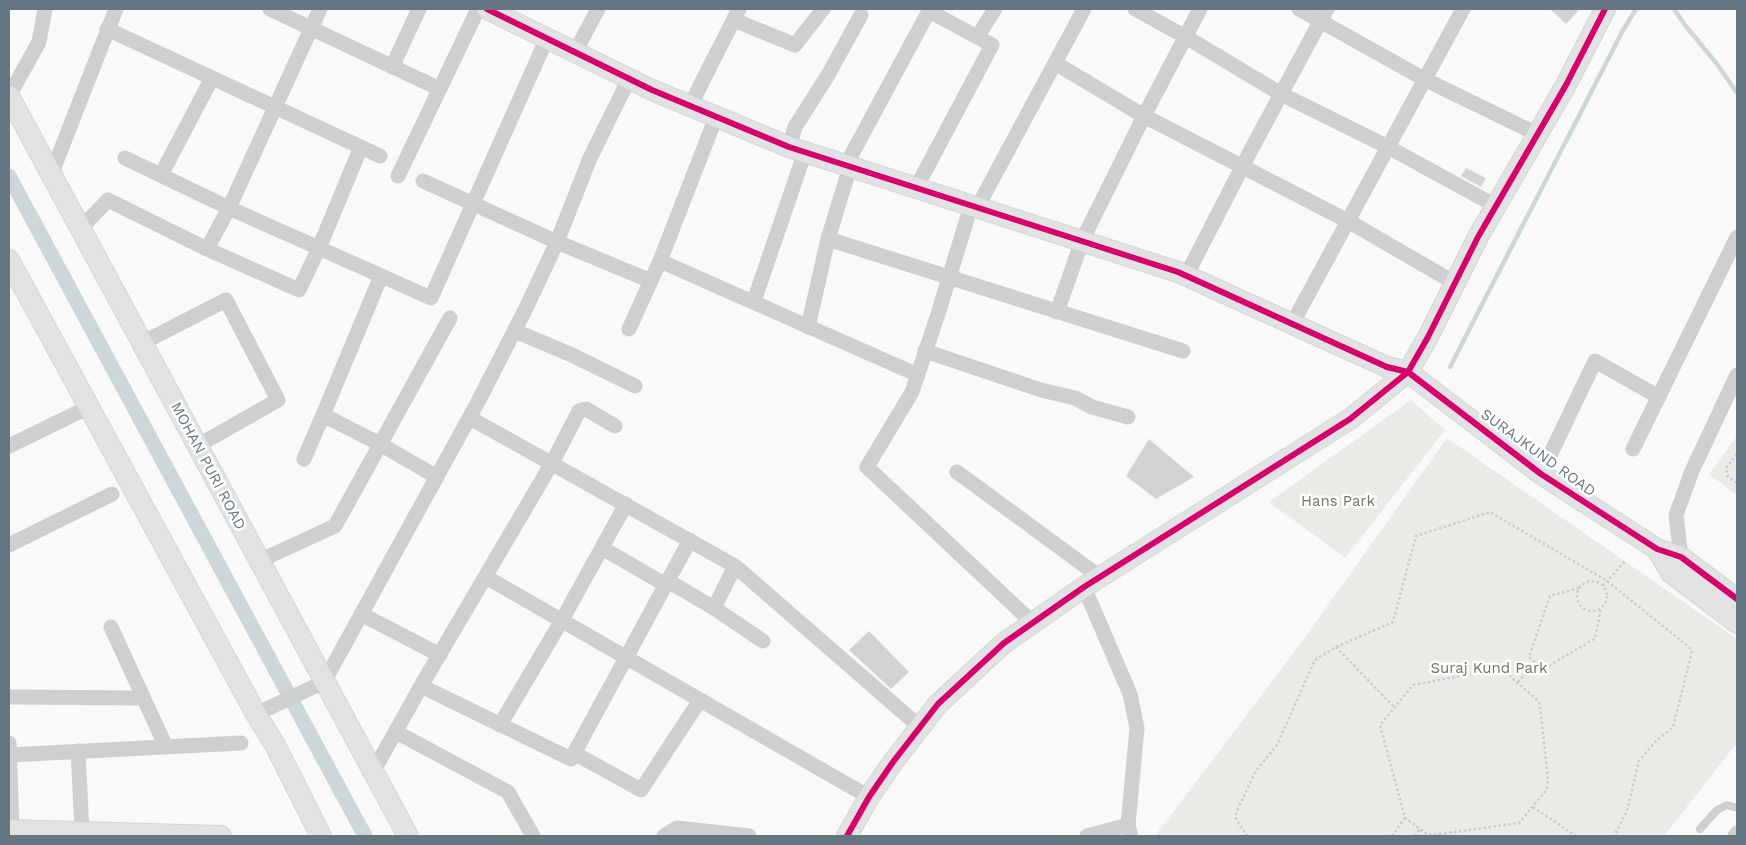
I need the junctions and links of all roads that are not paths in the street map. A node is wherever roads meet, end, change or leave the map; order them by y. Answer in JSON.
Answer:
{"nodes":[{"id":1,"x":45,"y":9,"type":"edge"},
{"id":2,"x":116,"y":9,"type":"edge"},
{"id":3,"x":270,"y":9,"type":"edge"},
{"id":4,"x":320,"y":9,"type":"edge"},
{"id":5,"x":418,"y":9,"type":"edge"},
{"id":6,"x":478,"y":9,"type":"edge"},
{"id":7,"x":487,"y":9,"type":"edge"},
{"id":8,"x":598,"y":9,"type":"edge"},
{"id":9,"x":823,"y":9,"type":"edge"},
{"id":10,"x":995,"y":9,"type":"edge"},
{"id":11,"x":1084,"y":9,"type":"edge"},
{"id":12,"x":1135,"y":9,"type":"edge"},
{"id":13,"x":1200,"y":9,"type":"edge"},
{"id":14,"x":1299,"y":9,"type":"edge"},
{"id":15,"x":1463,"y":9,"type":"edge"},
{"id":16,"x":1605,"y":9,"type":"edge"},
{"id":17,"x":929,"y":10,"type":"edge"},
{"id":18,"x":510,"y":14,"type":"edge"},
{"id":19,"x":737,"y":14,"type":"edge"},
{"id":20,"x":862,"y":15,"type":"dead end"},
{"id":21,"x":1324,"y":15,"type":"edge"},
{"id":22,"x":310,"y":27,"type":"junction"},
{"id":23,"x":107,"y":29,"type":"junction"},
{"id":24,"x":977,"y":37,"type":"junction"},
{"id":25,"x":1186,"y":37,"type":"junction"},
{"id":26,"x":547,"y":38,"type":"junction"},
{"id":27,"x":575,"y":52,"type":"junction"},
{"id":28,"x":1055,"y":63,"type":"junction"},
{"id":29,"x":392,"y":67,"type":"junction"},
{"id":30,"x":212,"y":78,"type":"junction"},
{"id":31,"x":629,"y":78,"type":"junction"},
{"id":32,"x":1424,"y":79,"type":"junction"},
{"id":33,"x":440,"y":89,"type":"junction"},
{"id":34,"x":1281,"y":94,"type":"junction"},
{"id":35,"x":9,"y":96,"type":"edge"},
{"id":36,"x":690,"y":106,"type":"junction"},
{"id":37,"x":275,"y":107,"type":"junction"},
{"id":38,"x":1144,"y":116,"type":"junction"},
{"id":39,"x":716,"y":117,"type":"junction"},
{"id":40,"x":1537,"y":134,"type":"junction"},
{"id":41,"x":360,"y":147,"type":"junction"},
{"id":42,"x":1388,"y":147,"type":"junction"},
{"id":43,"x":797,"y":150,"type":"junction"},
{"id":44,"x":380,"y":156,"type":"dead end"},
{"id":45,"x":125,"y":158,"type":"dead end"},
{"id":46,"x":848,"y":166,"type":"junction"},
{"id":47,"x":1242,"y":167,"type":"junction"},
{"id":48,"x":51,"y":175,"type":"junction"},
{"id":49,"x":161,"y":175,"type":"junction"},
{"id":50,"x":398,"y":176,"type":"dead end"},
{"id":51,"x":422,"y":181,"type":"dead end"},
{"id":52,"x":916,"y":188,"type":"junction"},
{"id":53,"x":474,"y":204,"type":"junction"},
{"id":54,"x":1496,"y":206,"type":"junction"},
{"id":55,"x":974,"y":207,"type":"junction"},
{"id":56,"x":229,"y":208,"type":"junction"},
{"id":57,"x":1348,"y":222,"type":"junction"},
{"id":58,"x":80,"y":229,"type":"junction"},
{"id":59,"x":1737,"y":237,"type":"edge"},
{"id":60,"x":828,"y":239,"type":"junction"},
{"id":61,"x":557,"y":242,"type":"junction"},
{"id":62,"x":1082,"y":242,"type":"junction"},
{"id":63,"x":319,"y":248,"type":"junction"},
{"id":64,"x":207,"y":249,"type":"junction"},
{"id":65,"x":660,"y":261,"type":"junction"},
{"id":66,"x":11,"y":271,"type":"edge"},
{"id":67,"x":381,"y":276,"type":"junction"},
{"id":68,"x":949,"y":276,"type":"junction"},
{"id":69,"x":1186,"y":276,"type":"junction"},
{"id":70,"x":651,"y":281,"type":"junction"},
{"id":71,"x":1455,"y":283,"type":"junction"},
{"id":72,"x":754,"y":301,"type":"junction"},
{"id":73,"x":1057,"y":312,"type":"junction"},
{"id":74,"x":450,"y":318,"type":"dead end"},
{"id":75,"x":1292,"y":324,"type":"junction"},
{"id":76,"x":808,"y":327,"type":"junction"},
{"id":77,"x":629,"y":329,"type":"dead end"},
{"id":78,"x":515,"y":331,"type":"junction"},
{"id":79,"x":142,"y":344,"type":"junction"},
{"id":80,"x":925,"y":351,"type":"junction"},
{"id":81,"x":1183,"y":351,"type":"dead end"},
{"id":82,"x":1408,"y":372,"type":"junction"},
{"id":83,"x":918,"y":375,"type":"junction"},
{"id":84,"x":1737,"y":375,"type":"edge"},
{"id":85,"x":635,"y":386,"type":"dead end"},
{"id":86,"x":1659,"y":397,"type":"junction"},
{"id":87,"x":89,"y":407,"type":"junction"},
{"id":88,"x":323,"y":415,"type":"junction"},
{"id":89,"x":1128,"y":417,"type":"dead end"},
{"id":90,"x":470,"y":418,"type":"junction"},
{"id":91,"x":615,"y":426,"type":"dead end"},
{"id":92,"x":380,"y":444,"type":"junction"},
{"id":93,"x":9,"y":446,"type":"edge"},
{"id":94,"x":197,"y":446,"type":"junction"},
{"id":95,"x":1633,"y":449,"type":"dead end"},
{"id":96,"x":304,"y":459,"type":"dead end"},
{"id":97,"x":552,"y":463,"type":"junction"},
{"id":98,"x":957,"y":472,"type":"dead end"},
{"id":99,"x":1541,"y":474,"type":"junction"},
{"id":100,"x":437,"y":477,"type":"junction"},
{"id":101,"x":112,"y":494,"type":"dead end"},
{"id":102,"x":626,"y":504,"type":"junction"},
{"id":103,"x":690,"y":540,"type":"junction"},
{"id":104,"x":9,"y":545,"type":"edge"},
{"id":105,"x":602,"y":548,"type":"junction"},
{"id":106,"x":259,"y":561,"type":"junction"},
{"id":107,"x":1676,"y":565,"type":"junction"},
{"id":108,"x":735,"y":566,"type":"junction"},
{"id":109,"x":486,"y":577,"type":"junction"},
{"id":110,"x":1092,"y":582,"type":"junction"},
{"id":111,"x":667,"y":583,"type":"junction"},
{"id":112,"x":1737,"y":599,"type":"edge"},
{"id":113,"x":714,"y":608,"type":"junction"},
{"id":114,"x":361,"y":614,"type":"junction"},
{"id":115,"x":562,"y":620,"type":"junction"},
{"id":116,"x":1033,"y":623,"type":"junction"},
{"id":117,"x":1737,"y":623,"type":"edge"},
{"id":118,"x":110,"y":627,"type":"dead end"},
{"id":119,"x":762,"y":640,"type":"dead end"},
{"id":120,"x":440,"y":655,"type":"junction"},
{"id":121,"x":626,"y":657,"type":"junction"},
{"id":122,"x":324,"y":682,"type":"junction"},
{"id":123,"x":421,"y":686,"type":"junction"},
{"id":124,"x":9,"y":697,"type":"edge"},
{"id":125,"x":143,"y":698,"type":"junction"},
{"id":126,"x":700,"y":700,"type":"junction"},
{"id":127,"x":256,"y":714,"type":"junction"},
{"id":128,"x":500,"y":725,"type":"junction"},
{"id":129,"x":920,"y":728,"type":"junction"},
{"id":130,"x":396,"y":732,"type":"junction"},
{"id":131,"x":9,"y":743,"type":"edge"},
{"id":132,"x":240,"y":743,"type":"dead end"},
{"id":133,"x":166,"y":747,"type":"junction"},
{"id":134,"x":78,"y":752,"type":"junction"},
{"id":135,"x":574,"y":753,"type":"junction"},
{"id":136,"x":9,"y":755,"type":"edge"},
{"id":137,"x":373,"y":772,"type":"junction"},
{"id":138,"x":869,"y":797,"type":"junction"},
{"id":139,"x":1737,"y":808,"type":"edge"},
{"id":140,"x":1700,"y":829,"type":"dead end"},
{"id":141,"x":11,"y":830,"type":"edge"},
{"id":142,"x":1130,"y":831,"type":"edge"},
{"id":143,"x":76,"y":833,"type":"edge"},
{"id":144,"x":1737,"y":833,"type":"edge"},
{"id":145,"x":220,"y":836,"type":"edge"},
{"id":146,"x":321,"y":836,"type":"edge"},
{"id":147,"x":408,"y":836,"type":"edge"},
{"id":148,"x":533,"y":836,"type":"edge"},
{"id":149,"x":664,"y":836,"type":"edge"},
{"id":150,"x":749,"y":836,"type":"edge"},
{"id":151,"x":847,"y":836,"type":"edge"},
{"id":152,"x":1087,"y":836,"type":"edge"},
{"id":153,"x":1735,"y":836,"type":"edge"}],
"edges":[{"from":1,"to":35,"type":"street"},
{"from":2,"to":23,"type":"street"},
{"from":3,"to":22,"type":"street"},
{"from":4,"to":22,"type":"street"},
{"from":5,"to":29,"type":"street"},
{"from":6,"to":33,"type":"street"},
{"from":7,"to":18,"type":"street"},
{"from":8,"to":27,"type":"street"},
{"from":9,"to":19,"type":"street"},
{"from":10,"to":24,"type":"street"},
{"from":11,"to":28,"type":"street"},
{"from":12,"to":25,"type":"street"},
{"from":13,"to":25,"type":"street"},
{"from":14,"to":21,"type":"street"},
{"from":15,"to":32,"type":"street"},
{"from":16,"to":40,"type":"street"},
{"from":17,"to":24,"type":"street"},
{"from":17,"to":46,"type":"street"},
{"from":18,"to":26,"type":"street"},
{"from":19,"to":36,"type":"street"},
{"from":20,"to":43,"type":"street"},
{"from":21,"to":32,"type":"street"},
{"from":21,"to":34,"type":"street"},
{"from":22,"to":29,"type":"street"},
{"from":22,"to":37,"type":"street"},
{"from":23,"to":30,"type":"street"},
{"from":23,"to":48,"type":"street"},
{"from":24,"to":52,"type":"street"},
{"from":25,"to":34,"type":"street"},
{"from":25,"to":38,"type":"street"},
{"from":26,"to":27,"type":"street"},
{"from":26,"to":53,"type":"street"},
{"from":27,"to":31,"type":"street"},
{"from":28,"to":38,"type":"street"},
{"from":28,"to":55,"type":"street"},
{"from":29,"to":33,"type":"street"},
{"from":30,"to":37,"type":"street"},
{"from":30,"to":49,"type":"street"},
{"from":31,"to":36,"type":"street"},
{"from":31,"to":61,"type":"street"},
{"from":32,"to":40,"type":"street"},
{"from":32,"to":42,"type":"street"},
{"from":33,"to":50,"type":"street"},
{"from":34,"to":42,"type":"street"},
{"from":34,"to":47,"type":"street"},
{"from":35,"to":48,"type":"street","name":"MOHAN PURI ROAD"},
{"from":36,"to":39,"type":"street"},
{"from":37,"to":41,"type":"street"},
{"from":37,"to":56,"type":"street"},
{"from":38,"to":47,"type":"street"},
{"from":38,"to":62,"type":"street"},
{"from":39,"to":43,"type":"street"},
{"from":39,"to":65,"type":"street"},
{"from":40,"to":54,"type":"street"},
{"from":41,"to":44,"type":"street"},
{"from":41,"to":63,"type":"street"},
{"from":42,"to":54,"type":"street"},
{"from":42,"to":57,"type":"street"},
{"from":43,"to":46,"type":"street"},
{"from":43,"to":72,"type":"street"},
{"from":45,"to":49,"type":"street"},
{"from":46,"to":52,"type":"street"},
{"from":46,"to":60,"type":"street"},
{"from":47,"to":57,"type":"street"},
{"from":47,"to":69,"type":"street"},
{"from":48,"to":58,"type":"street","name":"MOHAN PURI ROAD"},
{"from":49,"to":56,"type":"street"},
{"from":51,"to":53,"type":"street"},
{"from":52,"to":55,"type":"street"},
{"from":53,"to":61,"type":"street"},
{"from":53,"to":67,"type":"street"},
{"from":54,"to":71,"type":"street"},
{"from":55,"to":62,"type":"street"},
{"from":55,"to":68,"type":"street"},
{"from":56,"to":63,"type":"street"},
{"from":56,"to":64,"type":"street"},
{"from":57,"to":71,"type":"street"},
{"from":57,"to":75,"type":"street"},
{"from":58,"to":64,"type":"street"},
{"from":58,"to":79,"type":"street","name":"MOHAN PURI ROAD"},
{"from":59,"to":86,"type":"street"},
{"from":60,"to":68,"type":"street"},
{"from":60,"to":76,"type":"street"},
{"from":61,"to":70,"type":"street"},
{"from":61,"to":78,"type":"street"},
{"from":62,"to":69,"type":"street"},
{"from":62,"to":73,"type":"street"},
{"from":63,"to":64,"type":"street"},
{"from":63,"to":67,"type":"street"},
{"from":65,"to":70,"type":"street"},
{"from":65,"to":72,"type":"street"},
{"from":66,"to":87,"type":"street"},
{"from":67,"to":88,"type":"street"},
{"from":68,"to":73,"type":"street"},
{"from":68,"to":80,"type":"street"},
{"from":69,"to":75,"type":"street"},
{"from":70,"to":77,"type":"street"},
{"from":71,"to":82,"type":"street"},
{"from":72,"to":76,"type":"street"},
{"from":73,"to":81,"type":"street"},
{"from":74,"to":92,"type":"street"},
{"from":75,"to":82,"type":"street"},
{"from":76,"to":83,"type":"street"},
{"from":78,"to":85,"type":"street"},
{"from":78,"to":90,"type":"street"},
{"from":79,"to":94,"type":"street","name":"MOHAN PURI ROAD"},
{"from":79,"to":94,"type":"street"},
{"from":80,"to":83,"type":"street"},
{"from":80,"to":89,"type":"street"},
{"from":82,"to":99,"type":"street","name":"SURAJKUND ROAD"},
{"from":82,"to":110,"type":"street"},
{"from":83,"to":116,"type":"street"},
{"from":84,"to":107,"type":"street"},
{"from":86,"to":95,"type":"street"},
{"from":86,"to":99,"type":"street"},
{"from":87,"to":93,"type":"street"},
{"from":87,"to":127,"type":"street"},
{"from":88,"to":92,"type":"street"},
{"from":88,"to":96,"type":"street"},
{"from":90,"to":97,"type":"street"},
{"from":90,"to":100,"type":"street"},
{"from":91,"to":97,"type":"street"},
{"from":92,"to":100,"type":"street"},
{"from":92,"to":106,"type":"street"},
{"from":94,"to":106,"type":"street","name":"MOHAN PURI ROAD"},
{"from":97,"to":102,"type":"street"},
{"from":97,"to":109,"type":"street"},
{"from":98,"to":110,"type":"street"},
{"from":99,"to":107,"type":"street","name":"SURAJKUND ROAD"},
{"from":100,"to":114,"type":"street"},
{"from":101,"to":104,"type":"street"},
{"from":102,"to":103,"type":"street"},
{"from":102,"to":105,"type":"street"},
{"from":103,"to":108,"type":"street"},
{"from":103,"to":111,"type":"street"},
{"from":105,"to":111,"type":"street"},
{"from":105,"to":115,"type":"street"},
{"from":106,"to":122,"type":"street","name":"MOHAN PURI ROAD"},
{"from":107,"to":112,"type":"street"},
{"from":107,"to":117,"type":"street"},
{"from":108,"to":113,"type":"street"},
{"from":108,"to":129,"type":"street"},
{"from":109,"to":115,"type":"street"},
{"from":109,"to":120,"type":"street"},
{"from":110,"to":116,"type":"street"},
{"from":110,"to":142,"type":"street"},
{"from":111,"to":113,"type":"street"},
{"from":111,"to":121,"type":"street"},
{"from":113,"to":119,"type":"street"},
{"from":114,"to":120,"type":"street"},
{"from":114,"to":122,"type":"street"},
{"from":115,"to":121,"type":"street"},
{"from":115,"to":128,"type":"street"},
{"from":116,"to":129,"type":"street"},
{"from":118,"to":125,"type":"street"},
{"from":120,"to":123,"type":"street"},
{"from":121,"to":126,"type":"street"},
{"from":121,"to":135,"type":"street"},
{"from":122,"to":127,"type":"street"},
{"from":122,"to":137,"type":"street","name":"MOHAN PURI ROAD"},
{"from":123,"to":128,"type":"street"},
{"from":123,"to":130,"type":"street"},
{"from":124,"to":125,"type":"street"},
{"from":125,"to":133,"type":"street"},
{"from":126,"to":135,"type":"street"},
{"from":126,"to":138,"type":"street"},
{"from":127,"to":146,"type":"street"},
{"from":128,"to":135,"type":"street"},
{"from":129,"to":138,"type":"street"},
{"from":130,"to":137,"type":"street"},
{"from":130,"to":148,"type":"street"},
{"from":131,"to":136,"type":"street"},
{"from":132,"to":133,"type":"street"},
{"from":133,"to":134,"type":"street"},
{"from":134,"to":136,"type":"street"},
{"from":134,"to":143,"type":"street"},
{"from":136,"to":141,"type":"street"},
{"from":137,"to":147,"type":"street","name":"MOHAN PURI ROAD"},
{"from":138,"to":151,"type":"street"},
{"from":139,"to":140,"type":"lane"},
{"from":141,"to":143,"type":"street"},
{"from":142,"to":152,"type":"street"},
{"from":143,"to":145,"type":"street"},
{"from":144,"to":153,"type":"street"},
{"from":149,"to":150,"type":"street"}]}
